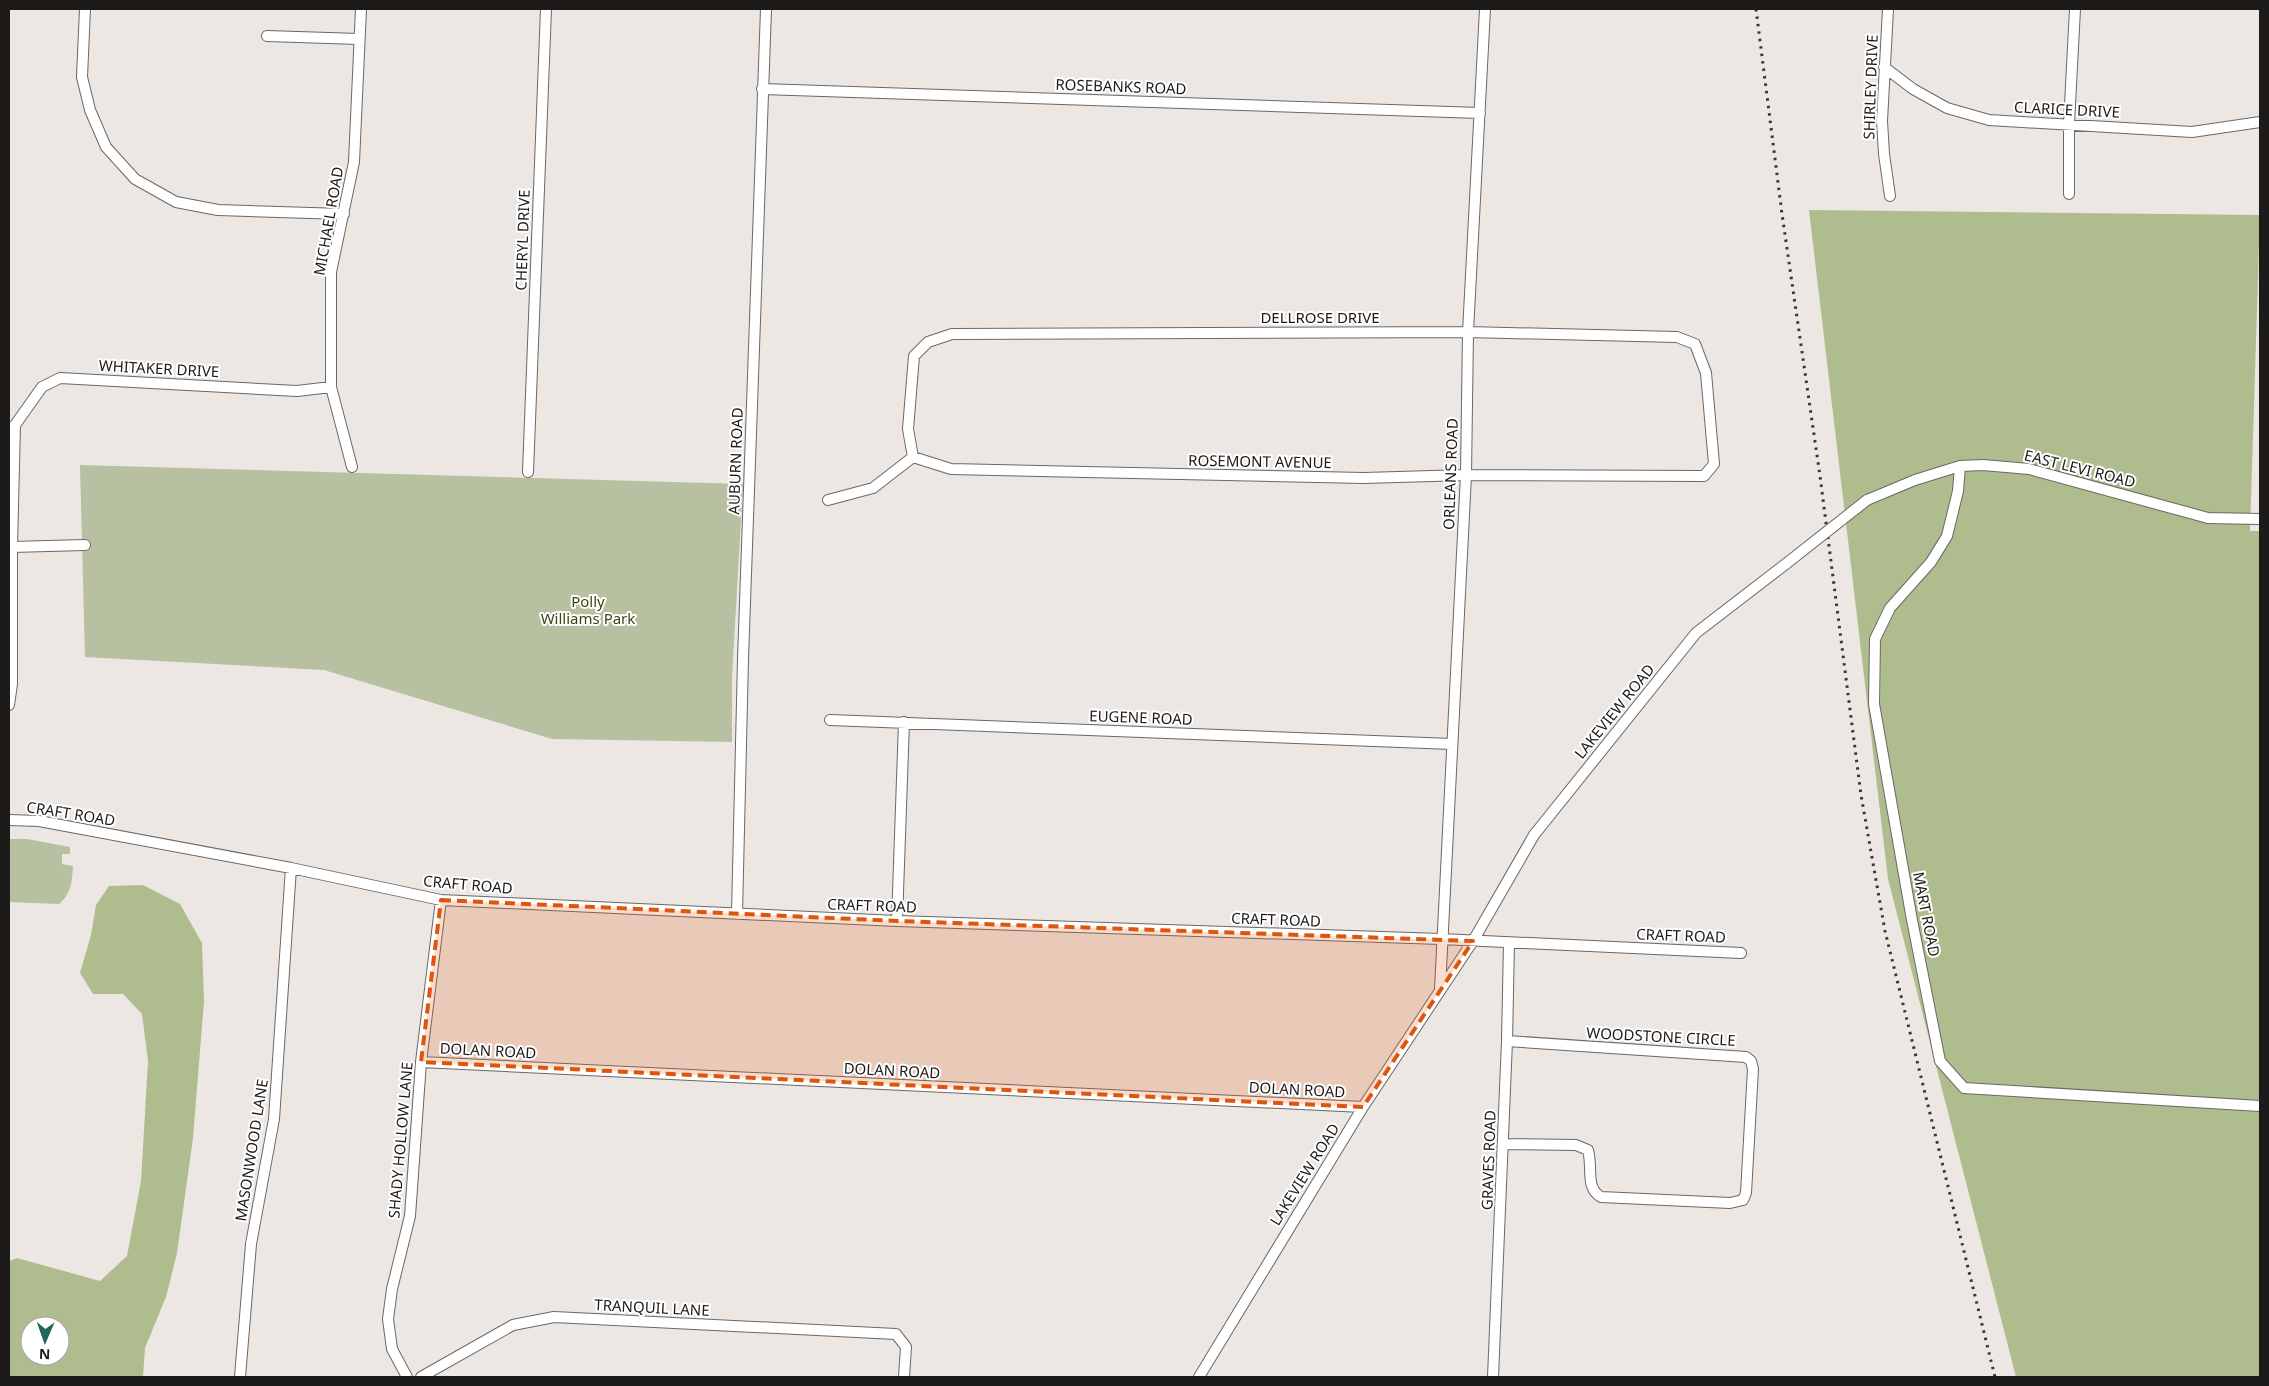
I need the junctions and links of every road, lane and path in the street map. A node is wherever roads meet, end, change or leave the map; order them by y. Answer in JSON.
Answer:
{"nodes":[{"id":1,"x":85,"y":9,"type":"edge"},
{"id":2,"x":360,"y":9,"type":"edge"},
{"id":3,"x":546,"y":9,"type":"edge"},
{"id":4,"x":766,"y":9,"type":"edge"},
{"id":5,"x":1485,"y":9,"type":"edge"},
{"id":6,"x":1888,"y":9,"type":"edge"},
{"id":7,"x":2075,"y":9,"type":"edge"},
{"id":8,"x":267,"y":36,"type":"dead end"},
{"id":9,"x":359,"y":39,"type":"junction"},
{"id":10,"x":1884,"y":67,"type":"junction"},
{"id":11,"x":762,"y":89,"type":"junction"},
{"id":12,"x":1480,"y":113,"type":"junction"},
{"id":13,"x":2260,"y":122,"type":"edge"},
{"id":14,"x":2069,"y":124,"type":"junction"},
{"id":15,"x":2069,"y":194,"type":"dead end"},
{"id":16,"x":1890,"y":196,"type":"dead end"},
{"id":17,"x":344,"y":214,"type":"junction"},
{"id":18,"x":1468,"y":332,"type":"junction"},
{"id":19,"x":331,"y":387,"type":"junction"},
{"id":20,"x":12,"y":427,"type":"edge"},
{"id":21,"x":912,"y":457,"type":"junction"},
{"id":22,"x":1960,"y":466,"type":"junction"},
{"id":23,"x":352,"y":467,"type":"dead end"},
{"id":24,"x":528,"y":472,"type":"dead end"},
{"id":25,"x":1466,"y":475,"type":"junction"},
{"id":26,"x":1704,"y":476,"type":"joint"},
{"id":27,"x":828,"y":500,"type":"dead end"},
{"id":28,"x":1866,"y":500,"type":"joint"},
{"id":29,"x":2260,"y":519,"type":"edge"},
{"id":30,"x":85,"y":545,"type":"dead end"},
{"id":31,"x":12,"y":548,"type":"junction"},
{"id":32,"x":9,"y":705,"type":"edge"},
{"id":33,"x":830,"y":720,"type":"dead end"},
{"id":34,"x":904,"y":722,"type":"junction"},
{"id":35,"x":1452,"y":744,"type":"junction"},
{"id":36,"x":9,"y":820,"type":"edge"},
{"id":37,"x":291,"y":868,"type":"junction"},
{"id":38,"x":440,"y":900,"type":"junction"},
{"id":39,"x":736,"y":914,"type":"junction"},
{"id":40,"x":897,"y":921,"type":"junction"},
{"id":41,"x":1441,"y":939,"type":"junction"},
{"id":42,"x":1473,"y":941,"type":"junction"},
{"id":43,"x":1509,"y":943,"type":"junction"},
{"id":44,"x":1741,"y":953,"type":"dead end"},
{"id":45,"x":1440,"y":991,"type":"junction"},
{"id":46,"x":1507,"y":1041,"type":"junction"},
{"id":47,"x":421,"y":1062,"type":"junction"},
{"id":48,"x":2260,"y":1106,"type":"edge"},
{"id":49,"x":1362,"y":1107,"type":"junction"},
{"id":50,"x":1503,"y":1144,"type":"junction"},
{"id":51,"x":240,"y":1377,"type":"edge"},
{"id":52,"x":408,"y":1377,"type":"edge"},
{"id":53,"x":421,"y":1377,"type":"edge"},
{"id":54,"x":904,"y":1377,"type":"edge"},
{"id":55,"x":1199,"y":1377,"type":"edge"},
{"id":56,"x":1493,"y":1377,"type":"edge"}],
"edges":[{"from":1,"to":17,"type":"street"},
{"from":2,"to":9,"type":"street","name":"MICHAEL ROAD"},
{"from":3,"to":24,"type":"street","name":"CHERYL DRIVE"},
{"from":4,"to":11,"type":"street","name":"AUBURN ROAD"},
{"from":5,"to":12,"type":"street","name":"ORLEANS ROAD"},
{"from":6,"to":10,"type":"street","name":"SHIRLEY DRIVE"},
{"from":7,"to":14,"type":"street"},
{"from":8,"to":9,"type":"street"},
{"from":9,"to":17,"type":"street","name":"MICHAEL ROAD"},
{"from":10,"to":14,"type":"street","name":"CLARICE DRIVE"},
{"from":10,"to":16,"type":"street","name":"SHIRLEY DRIVE"},
{"from":11,"to":12,"type":"street","name":"ROSEBANKS ROAD"},
{"from":11,"to":39,"type":"street","name":"AUBURN ROAD"},
{"from":12,"to":18,"type":"street","name":"ORLEANS ROAD"},
{"from":13,"to":14,"type":"street","name":"CLARICE DRIVE"},
{"from":14,"to":15,"type":"street"},
{"from":17,"to":19,"type":"street","name":"MICHAEL ROAD"},
{"from":18,"to":21,"type":"street","name":"DELLROSE DRIVE"},
{"from":18,"to":25,"type":"street","name":"ORLEANS ROAD"},
{"from":18,"to":26,"type":"street","name":"DELLROSE DRIVE"},
{"from":19,"to":20,"type":"street","name":"WHITAKER DRIVE"},
{"from":19,"to":23,"type":"street","name":"MICHAEL ROAD"},
{"from":20,"to":31,"type":"street"},
{"from":21,"to":25,"type":"street","name":"ROSEMONT AVENUE"},
{"from":21,"to":27,"type":"street"},
{"from":22,"to":28,"type":"street","name":"EAST LEVI ROAD"},
{"from":22,"to":29,"type":"street","name":"EAST LEVI ROAD"},
{"from":22,"to":48,"type":"street","name":"MART ROAD"},
{"from":25,"to":26,"type":"street","name":"ROSEMONT AVENUE"},
{"from":25,"to":35,"type":"street","name":"ORLEANS ROAD"},
{"from":28,"to":42,"type":"street","name":"LAKEVIEW ROAD","bridge":true},
{"from":30,"to":31,"type":"street"},
{"from":31,"to":32,"type":"street"},
{"from":33,"to":34,"type":"street","name":"EUGENE ROAD"},
{"from":34,"to":35,"type":"street","name":"EUGENE ROAD"},
{"from":34,"to":40,"type":"street"},
{"from":35,"to":41,"type":"street","name":"ORLEANS ROAD"},
{"from":36,"to":37,"type":"street","name":"CRAFT ROAD"},
{"from":37,"to":38,"type":"street","name":"CRAFT ROAD"},
{"from":37,"to":51,"type":"street","name":"MASONWOOD LANE"},
{"from":38,"to":39,"type":"street","name":"CRAFT ROAD"},
{"from":38,"to":47,"type":"street","name":"SHADY HOLLOW LANE"},
{"from":39,"to":40,"type":"street","name":"CRAFT ROAD"},
{"from":40,"to":41,"type":"street","name":"CRAFT ROAD"},
{"from":41,"to":42,"type":"street","name":"CRAFT ROAD"},
{"from":41,"to":45,"type":"street"},
{"from":42,"to":43,"type":"street","name":"CRAFT ROAD"},
{"from":42,"to":45,"type":"street","name":"LAKEVIEW ROAD"},
{"from":43,"to":44,"type":"street","name":"CRAFT ROAD"},
{"from":43,"to":46,"type":"street","name":"GRAVES ROAD"},
{"from":45,"to":49,"type":"street","name":"LAKEVIEW ROAD"},
{"from":46,"to":50,"type":"street","name":"GRAVES ROAD"},
{"from":46,"to":50,"type":"street","name":"WOODSTONE CIRCLE"},
{"from":47,"to":49,"type":"street","name":"DOLAN ROAD"},
{"from":47,"to":52,"type":"street","name":"SHADY HOLLOW LANE"},
{"from":49,"to":55,"type":"street","name":"LAKEVIEW ROAD"},
{"from":50,"to":56,"type":"street","name":"GRAVES ROAD"},
{"from":53,"to":54,"type":"street","name":"TRANQUIL LANE"}]}
